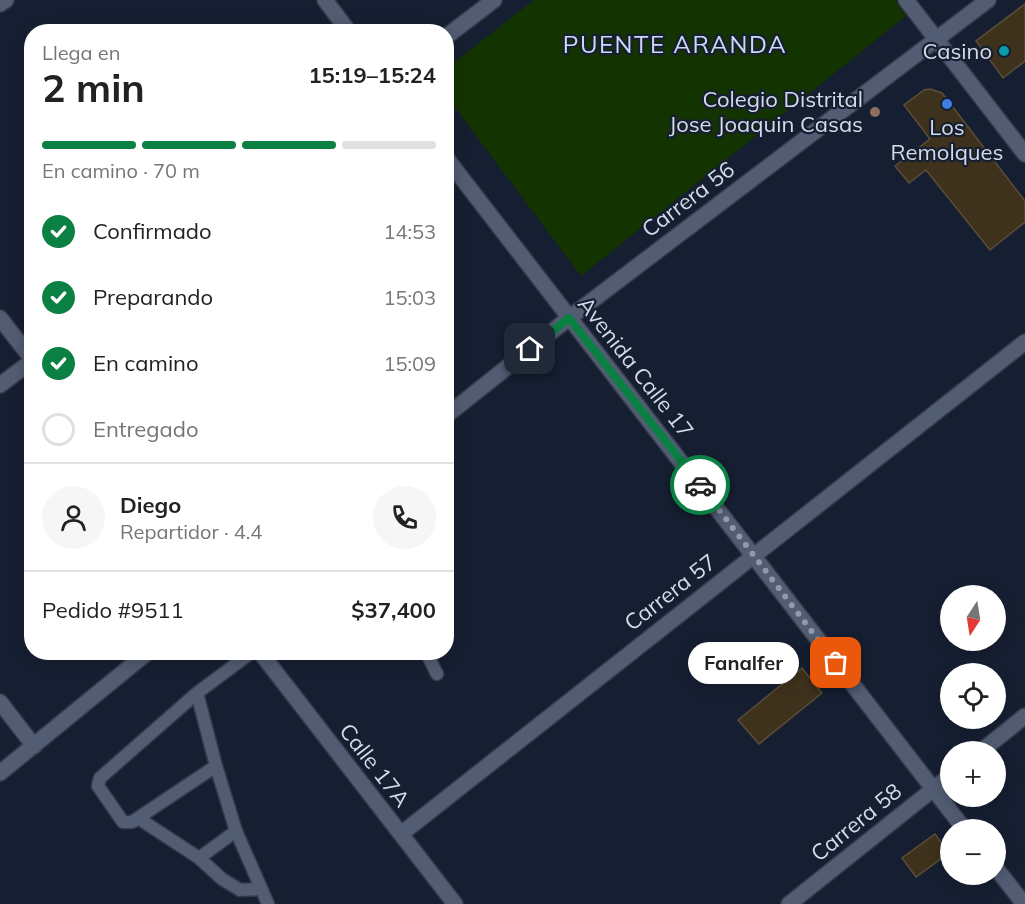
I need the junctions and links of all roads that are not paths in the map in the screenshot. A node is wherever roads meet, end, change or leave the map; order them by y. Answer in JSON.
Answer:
{"nodes":[{"id":1,"x":6,"y":0,"type":"edge"},
{"id":2,"x":325,"y":0,"type":"edge"},
{"id":3,"x":494,"y":0,"type":"edge"},
{"id":4,"x":906,"y":0,"type":"edge"},
{"id":5,"x":988,"y":0,"type":"edge"},
{"id":6,"x":0,"y":4,"type":"edge"},
{"id":7,"x":343,"y":24,"type":"edge"},
{"id":8,"x":454,"y":31,"type":"edge"},
{"id":9,"x":936,"y":39,"type":"junction"},
{"id":10,"x":1025,"y":154,"type":"edge"},
{"id":11,"x":454,"y":168,"type":"edge"},
{"id":12,"x":0,"y":318,"type":"edge"},
{"id":13,"x":569,"y":318,"type":"junction"},
{"id":14,"x":1025,"y":342,"type":"edge"},
{"id":15,"x":24,"y":350,"type":"edge"},
{"id":16,"x":24,"y":366,"type":"edge"},
{"id":17,"x":0,"y":385,"type":"edge"},
{"id":18,"x":454,"y":409,"type":"edge"},
{"id":19,"x":754,"y":555,"type":"junction"},
{"id":20,"x":138,"y":660,"type":"edge"},
{"id":21,"x":241,"y":660,"type":"edge"},
{"id":22,"x":266,"y":660,"type":"edge"},
{"id":23,"x":430,"y":660,"type":"edge"},
{"id":24,"x":437,"y":674,"type":"dead end"},
{"id":25,"x":197,"y":693,"type":"junction"},
{"id":26,"x":0,"y":702,"type":"edge"},
{"id":27,"x":1025,"y":716,"type":"edge"},
{"id":28,"x":994,"y":741,"type":"edge"},
{"id":29,"x":34,"y":746,"type":"junction"},
{"id":30,"x":216,"y":766,"type":"junction"},
{"id":31,"x":0,"y":773,"type":"edge"},
{"id":32,"x":940,"y":783,"type":"edge"},
{"id":33,"x":932,"y":789,"type":"junction"},
{"id":34,"x":138,"y":818,"type":"junction"},
{"id":35,"x":956,"y":819,"type":"edge"},
{"id":36,"x":236,"y":831,"type":"junction"},
{"id":37,"x":400,"y":834,"type":"junction"},
{"id":38,"x":199,"y":858,"type":"junction"},
{"id":39,"x":1006,"y":881,"type":"edge"},
{"id":40,"x":261,"y":889,"type":"junction"},
{"id":41,"x":268,"y":904,"type":"edge"},
{"id":42,"x":455,"y":904,"type":"edge"},
{"id":43,"x":789,"y":904,"type":"edge"},
{"id":44,"x":1024,"y":904,"type":"edge"}],
"edges":[{"from":1,"to":6,"type":"street"},
{"from":2,"to":7,"type":"street"},
{"from":3,"to":8,"type":"street"},
{"from":4,"to":9,"type":"street"},
{"from":5,"to":9,"type":"street","name":"Carrera 56"},
{"from":9,"to":10,"type":"street"},
{"from":9,"to":13,"type":"street","name":"Carrera 56"},
{"from":11,"to":13,"type":"street","name":"Avenida Calle 17"},
{"from":12,"to":15,"type":"street"},
{"from":13,"to":18,"type":"street","name":"Carrera 56"},
{"from":13,"to":19,"type":"street","name":"Avenida Calle 17"},
{"from":14,"to":19,"type":"street","name":"Carrera 57"},
{"from":16,"to":17,"type":"street"},
{"from":19,"to":33,"type":"street","name":"Avenida Calle 17"},
{"from":19,"to":37,"type":"street","name":"Carrera 57"},
{"from":20,"to":29,"type":"street"},
{"from":21,"to":25,"type":"lane"},
{"from":22,"to":37,"type":"street","name":"Calle 17A"},
{"from":23,"to":24,"type":"lane"},
{"from":25,"to":30,"type":"lane"},
{"from":25,"to":34,"type":"lane"},
{"from":26,"to":29,"type":"street"},
{"from":27,"to":28,"type":"street"},
{"from":29,"to":31,"type":"street"},
{"from":30,"to":34,"type":"lane"},
{"from":30,"to":36,"type":"lane"},
{"from":32,"to":33,"type":"street","name":"Carrera 58"},
{"from":33,"to":35,"type":"street","name":"Avenida Calle 17"},
{"from":33,"to":43,"type":"street","name":"Carrera 58"},
{"from":34,"to":38,"type":"lane"},
{"from":36,"to":38,"type":"lane"},
{"from":36,"to":40,"type":"lane"},
{"from":37,"to":42,"type":"street","name":"Calle 17A"},
{"from":38,"to":40,"type":"lane"},
{"from":39,"to":44,"type":"street"},
{"from":40,"to":41,"type":"lane"}]}
